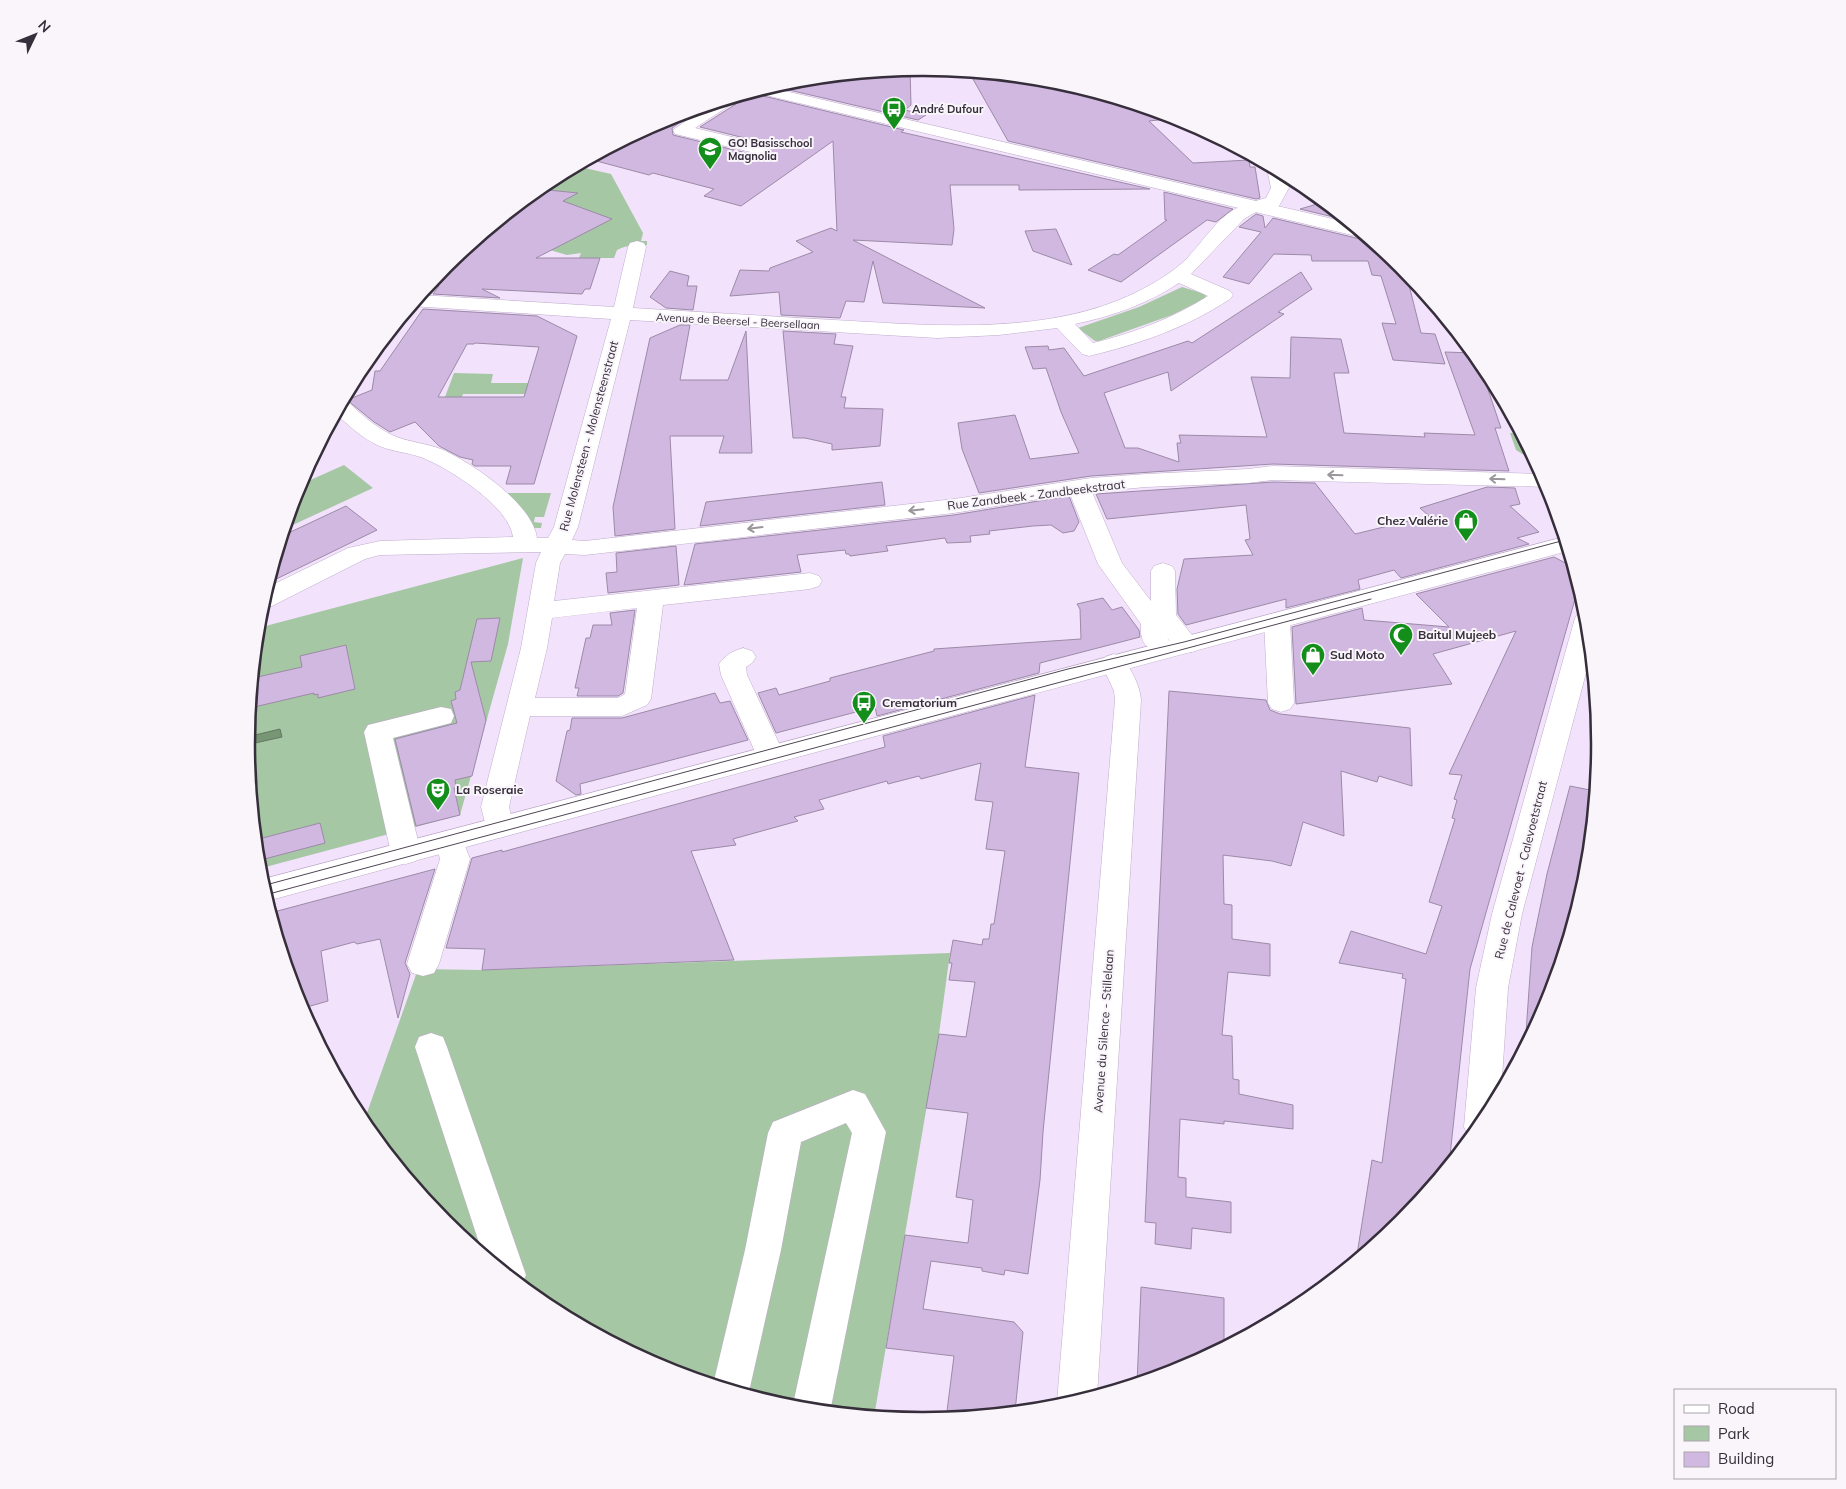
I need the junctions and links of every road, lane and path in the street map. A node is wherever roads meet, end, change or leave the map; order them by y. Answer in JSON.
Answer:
{"nodes":[{"id":1,"x":774,"y":93,"type":"edge"},
{"id":2,"x":710,"y":111,"type":"edge"},
{"id":3,"x":759,"y":150,"type":"dead end"},
{"id":4,"x":1278,"y":179,"type":"edge"},
{"id":5,"x":1257,"y":207,"type":"junction"},
{"id":6,"x":1348,"y":229,"type":"edge"},
{"id":7,"x":637,"y":247,"type":"dead end"},
{"id":8,"x":1179,"y":276,"type":"junction"},
{"id":9,"x":423,"y":302,"type":"edge"},
{"id":10,"x":622,"y":314,"type":"junction"},
{"id":11,"x":1061,"y":321,"type":"junction"},
{"id":12,"x":344,"y":410,"type":"edge"},
{"id":13,"x":1536,"y":481,"type":"edge"},
{"id":14,"x":1079,"y":488,"type":"junction"},
{"id":15,"x":525,"y":544,"type":"junction"},
{"id":16,"x":1560,"y":545,"type":"edge"},
{"id":17,"x":557,"y":547,"type":"junction"},
{"id":18,"x":1163,"y":571,"type":"dead end"},
{"id":19,"x":810,"y":581,"type":"dead end"},
{"id":20,"x":272,"y":595,"type":"edge"},
{"id":21,"x":651,"y":599,"type":"junction"},
{"id":22,"x":540,"y":611,"type":"junction"},
{"id":23,"x":1277,"y":621,"type":"junction"},
{"id":24,"x":1582,"y":638,"type":"edge"},
{"id":25,"x":1157,"y":642,"type":"dead end"},
{"id":26,"x":1187,"y":645,"type":"junction"},
{"id":27,"x":742,"y":657,"type":"dead end"},
{"id":28,"x":1114,"y":663,"type":"junction"},
{"id":29,"x":1281,"y":703,"type":"dead end"},
{"id":30,"x":519,"y":708,"type":"junction"},
{"id":31,"x":440,"y":716,"type":"dead end"},
{"id":32,"x":770,"y":754,"type":"junction"},
{"id":33,"x":500,"y":827,"type":"junction"},
{"id":34,"x":450,"y":841,"type":"junction"},
{"id":35,"x":406,"y":853,"type":"junction"},
{"id":36,"x":271,"y":889,"type":"edge"},
{"id":37,"x":423,"y":964,"type":"dead end"},
{"id":38,"x":431,"y":1047,"type":"dead end"},
{"id":39,"x":1482,"y":1111,"type":"edge"},
{"id":40,"x":505,"y":1266,"type":"edge"},
{"id":41,"x":732,"y":1385,"type":"edge"},
{"id":42,"x":1078,"y":1394,"type":"edge"},
{"id":43,"x":813,"y":1403,"type":"edge"}],
"edges":[{"from":1,"to":5,"type":"street"},
{"from":2,"to":3,"type":"street"},
{"from":4,"to":5,"type":"street","name":"Avenue de Beersel - Beersellaan"},
{"from":5,"to":6,"type":"street"},
{"from":5,"to":8,"type":"street","name":"Avenue de Beersel - Beersellaan"},
{"from":7,"to":10,"type":"street","name":"Rue Molensteen - Molensteenstraat"},
{"from":8,"to":11,"type":"street","name":"Avenue de Beersel - Beersellaan"},
{"from":8,"to":11,"type":"street"},
{"from":9,"to":10,"type":"street","name":"Avenue de Beersel - Beersellaan"},
{"from":10,"to":11,"type":"street","name":"Avenue de Beersel - Beersellaan"},
{"from":10,"to":17,"type":"street","name":"Rue Molensteen - Molensteenstraat"},
{"from":12,"to":15,"type":"street"},
{"from":13,"to":14,"type":"street","name":"Rue Zandbeek - Zandbeekstraat","one_way":true},
{"from":14,"to":17,"type":"street","name":"Rue Zandbeek - Zandbeekstraat","one_way":true},
{"from":14,"to":25,"type":"street"},
{"from":15,"to":17,"type":"street","name":"Rue Zandbeek - Zandbeekstraat"},
{"from":15,"to":20,"type":"street","name":"Rue Zandbeek - Zandbeekstraat"},
{"from":16,"to":23,"type":"street"},
{"from":17,"to":22,"type":"street","name":"Rue Molensteen - Molensteenstraat"},
{"from":18,"to":26,"type":"street"},
{"from":19,"to":21,"type":"street"},
{"from":21,"to":22,"type":"street"},
{"from":21,"to":30,"type":"street"},
{"from":22,"to":30,"type":"street","name":"Rue Molensteen - Molensteenstraat"},
{"from":23,"to":26,"type":"street"},
{"from":23,"to":29,"type":"street"},
{"from":24,"to":39,"type":"street","name":"Rue de Calevoet - Calevoetstraat"},
{"from":26,"to":28,"type":"street"},
{"from":27,"to":32,"type":"street"},
{"from":28,"to":32,"type":"street"},
{"from":28,"to":42,"type":"street","name":"Avenue du Silence - Stillelaan"},
{"from":30,"to":33,"type":"street","name":"Rue Molensteen - Molensteenstraat"},
{"from":31,"to":35,"type":"street"},
{"from":32,"to":33,"type":"street"},
{"from":33,"to":34,"type":"street"},
{"from":34,"to":35,"type":"street"},
{"from":34,"to":37,"type":"street"},
{"from":35,"to":36,"type":"street"},
{"from":38,"to":40,"type":"street"},
{"from":41,"to":43,"type":"street"}]}
